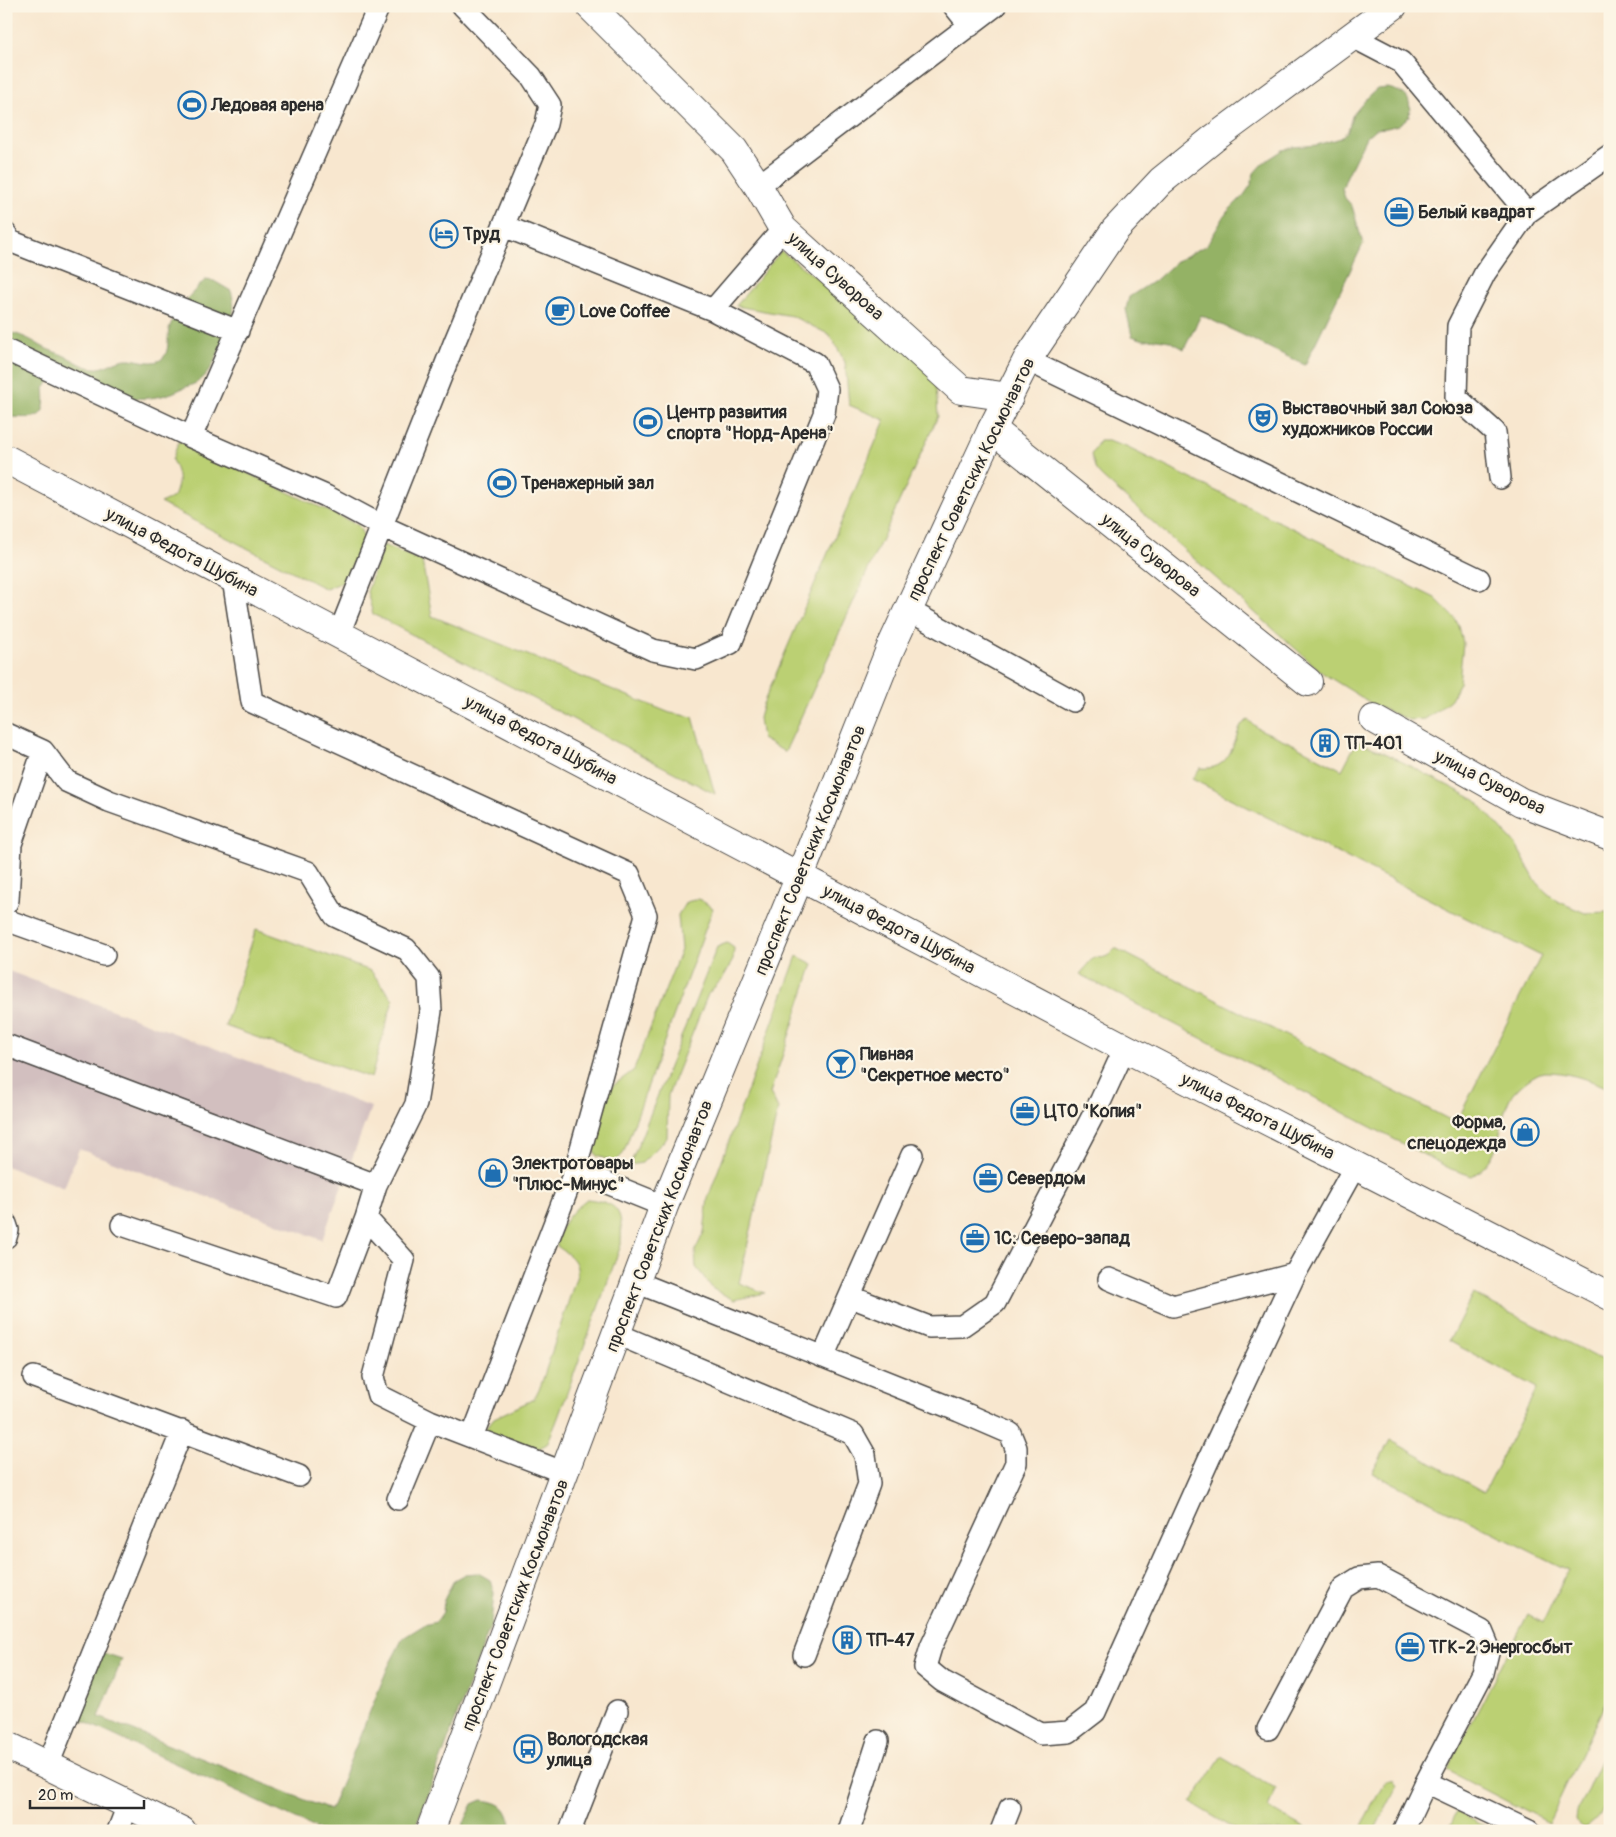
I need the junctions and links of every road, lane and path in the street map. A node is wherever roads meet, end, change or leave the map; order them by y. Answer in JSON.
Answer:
{"nodes":[{"id":1,"x":379,"y":6,"type":"edge"},
{"id":2,"x":463,"y":6,"type":"edge"},
{"id":3,"x":590,"y":6,"type":"edge"},
{"id":4,"x":954,"y":6,"type":"edge"},
{"id":5,"x":994,"y":6,"type":"edge"},
{"id":6,"x":1394,"y":6,"type":"edge"},
{"id":7,"x":970,"y":26,"type":"junction"},
{"id":8,"x":1353,"y":37,"type":"junction"},
{"id":9,"x":1610,"y":155,"type":"edge"},
{"id":10,"x":758,"y":186,"type":"junction"},
{"id":11,"x":1527,"y":213,"type":"junction"},
{"id":12,"x":504,"y":226,"type":"junction"},
{"id":13,"x":783,"y":229,"type":"junction"},
{"id":14,"x":6,"y":234,"type":"edge"},
{"id":15,"x":713,"y":310,"type":"junction"},
{"id":16,"x":238,"y":331,"type":"junction"},
{"id":17,"x":6,"y":350,"type":"edge"},
{"id":18,"x":1027,"y":360,"type":"junction"},
{"id":19,"x":1009,"y":397,"type":"junction"},
{"id":20,"x":992,"y":428,"type":"junction"},
{"id":21,"x":190,"y":437,"type":"junction"},
{"id":22,"x":6,"y":459,"type":"edge"},
{"id":23,"x":1500,"y":478,"type":"dead end"},
{"id":24,"x":382,"y":526,"type":"junction"},
{"id":25,"x":233,"y":579,"type":"junction"},
{"id":26,"x":1480,"y":579,"type":"dead end"},
{"id":27,"x":908,"y":610,"type":"junction"},
{"id":28,"x":339,"y":634,"type":"junction"},
{"id":29,"x":1308,"y":682,"type":"dead end"},
{"id":30,"x":1073,"y":701,"type":"dead end"},
{"id":31,"x":1374,"y":719,"type":"dead end"},
{"id":32,"x":6,"y":734,"type":"edge"},
{"id":33,"x":43,"y":752,"type":"junction"},
{"id":34,"x":1610,"y":836,"type":"edge"},
{"id":35,"x":800,"y":876,"type":"junction"},
{"id":36,"x":6,"y":904,"type":"edge"},
{"id":37,"x":6,"y":920,"type":"edge"},
{"id":38,"x":104,"y":955,"type":"dead end"},
{"id":39,"x":6,"y":1045,"type":"edge"},
{"id":40,"x":1125,"y":1048,"type":"junction"},
{"id":41,"x":912,"y":1155,"type":"dead end"},
{"id":42,"x":1355,"y":1166,"type":"junction"},
{"id":43,"x":575,"y":1170,"type":"junction"},
{"id":44,"x":376,"y":1184,"type":"junction"},
{"id":45,"x":664,"y":1206,"type":"junction"},
{"id":46,"x":366,"y":1218,"type":"junction"},
{"id":47,"x":6,"y":1224,"type":"edge"},
{"id":48,"x":122,"y":1225,"type":"dead end"},
{"id":49,"x":6,"y":1237,"type":"edge"},
{"id":50,"x":1295,"y":1274,"type":"junction"},
{"id":51,"x":1109,"y":1279,"type":"dead end"},
{"id":52,"x":636,"y":1282,"type":"junction"},
{"id":53,"x":851,"y":1296,"type":"junction"},
{"id":54,"x":1610,"y":1296,"type":"edge"},
{"id":55,"x":616,"y":1334,"type":"junction"},
{"id":56,"x":823,"y":1357,"type":"junction"},
{"id":57,"x":34,"y":1377,"type":"dead end"},
{"id":58,"x":430,"y":1421,"type":"junction"},
{"id":59,"x":182,"y":1431,"type":"junction"},
{"id":60,"x":472,"y":1437,"type":"junction"},
{"id":61,"x":565,"y":1473,"type":"junction"},
{"id":62,"x":299,"y":1476,"type":"dead end"},
{"id":63,"x":398,"y":1500,"type":"dead end"},
{"id":64,"x":804,"y":1655,"type":"dead end"},
{"id":65,"x":617,"y":1711,"type":"dead end"},
{"id":66,"x":1268,"y":1729,"type":"dead end"},
{"id":67,"x":878,"y":1741,"type":"dead end"},
{"id":68,"x":6,"y":1745,"type":"edge"},
{"id":69,"x":48,"y":1766,"type":"junction"},
{"id":70,"x":1426,"y":1782,"type":"junction"},
{"id":71,"x":128,"y":1805,"type":"junction"},
{"id":72,"x":1010,"y":1808,"type":"dead end"},
{"id":73,"x":118,"y":1831,"type":"edge"},
{"id":74,"x":182,"y":1831,"type":"edge"},
{"id":75,"x":430,"y":1831,"type":"edge"},
{"id":76,"x":570,"y":1831,"type":"edge"},
{"id":77,"x":849,"y":1831,"type":"edge"},
{"id":78,"x":1001,"y":1831,"type":"edge"},
{"id":79,"x":1403,"y":1831,"type":"edge"},
{"id":80,"x":1529,"y":1831,"type":"edge"}],
"edges":[{"from":1,"to":16,"type":"lane"},
{"from":2,"to":12,"type":"lane"},
{"from":3,"to":10,"type":"street","name":"улица Суворова"},
{"from":4,"to":7,"type":"lane"},
{"from":5,"to":7,"type":"lane"},
{"from":6,"to":8,"type":"street","name":"проспект Советских Космонавтов"},
{"from":7,"to":10,"type":"lane"},
{"from":8,"to":11,"type":"lane"},
{"from":8,"to":18,"type":"street","name":"проспект Советских Космонавтов"},
{"from":9,"to":11,"type":"lane"},
{"from":10,"to":13,"type":"street","name":"улица Суворова"},
{"from":11,"to":23,"type":"lane"},
{"from":12,"to":15,"type":"lane"},
{"from":12,"to":24,"type":"lane"},
{"from":13,"to":15,"type":"lane"},
{"from":13,"to":19,"type":"street","name":"улица Суворова"},
{"from":14,"to":16,"type":"lane"},
{"from":15,"to":24,"type":"lane"},
{"from":16,"to":21,"type":"lane"},
{"from":17,"to":21,"type":"lane"},
{"from":18,"to":19,"type":"street","name":"проспект Советских Космонавтов"},
{"from":18,"to":26,"type":"lane"},
{"from":19,"to":20,"type":"street","name":"проспект Советских Космонавтов"},
{"from":20,"to":27,"type":"street","name":"проспект Советских Космонавтов"},
{"from":20,"to":29,"type":"street","name":"улица Суворова"},
{"from":21,"to":24,"type":"lane"},
{"from":22,"to":25,"type":"street","name":"улица Федота Шубина"},
{"from":24,"to":28,"type":"lane"},
{"from":25,"to":28,"type":"street","name":"улица Федота Шубина"},
{"from":25,"to":43,"type":"lane"},
{"from":27,"to":30,"type":"lane"},
{"from":27,"to":35,"type":"street","name":"проспект Советских Космонавтов"},
{"from":28,"to":35,"type":"street","name":"улица Федота Шубина"},
{"from":31,"to":34,"type":"street","name":"улица Суворова"},
{"from":32,"to":33,"type":"lane"},
{"from":33,"to":36,"type":"lane"},
{"from":33,"to":44,"type":"lane"},
{"from":35,"to":40,"type":"street","name":"улица Федота Шубина"},
{"from":35,"to":45,"type":"street","name":"проспект Советских Космонавтов"},
{"from":37,"to":38,"type":"lane"},
{"from":39,"to":44,"type":"lane"},
{"from":40,"to":42,"type":"street","name":"улица Федота Шубина"},
{"from":40,"to":53,"type":"lane"},
{"from":41,"to":53,"type":"lane"},
{"from":42,"to":50,"type":"lane"},
{"from":42,"to":54,"type":"street","name":"улица Федота Шубина"},
{"from":43,"to":45,"type":"lane"},
{"from":43,"to":60,"type":"lane"},
{"from":44,"to":46,"type":"lane"},
{"from":45,"to":52,"type":"street","name":"проспект Советских Космонавтов"},
{"from":46,"to":48,"type":"lane"},
{"from":46,"to":58,"type":"lane"},
{"from":47,"to":49,"type":"lane"},
{"from":50,"to":51,"type":"lane"},
{"from":50,"to":56,"type":"lane"},
{"from":52,"to":55,"type":"street","name":"проспект Советских Космонавтов"},
{"from":52,"to":56,"type":"lane"},
{"from":53,"to":56,"type":"lane"},
{"from":55,"to":61,"type":"street","name":"проспект Советских Космонавтов"},
{"from":55,"to":64,"type":"lane"},
{"from":57,"to":59,"type":"lane"},
{"from":58,"to":60,"type":"lane"},
{"from":58,"to":63,"type":"lane"},
{"from":59,"to":62,"type":"lane"},
{"from":59,"to":69,"type":"lane"},
{"from":60,"to":61,"type":"lane"},
{"from":61,"to":75,"type":"street","name":"проспект Советских Космонавтов"},
{"from":65,"to":76,"type":"lane"},
{"from":66,"to":70,"type":"lane"},
{"from":67,"to":77,"type":"lane"},
{"from":68,"to":69,"type":"street"},
{"from":69,"to":71,"type":"street"},
{"from":70,"to":79,"type":"lane"},
{"from":70,"to":80,"type":"lane"},
{"from":71,"to":73,"type":"lane"},
{"from":71,"to":74,"type":"street"},
{"from":72,"to":78,"type":"lane"}]}
